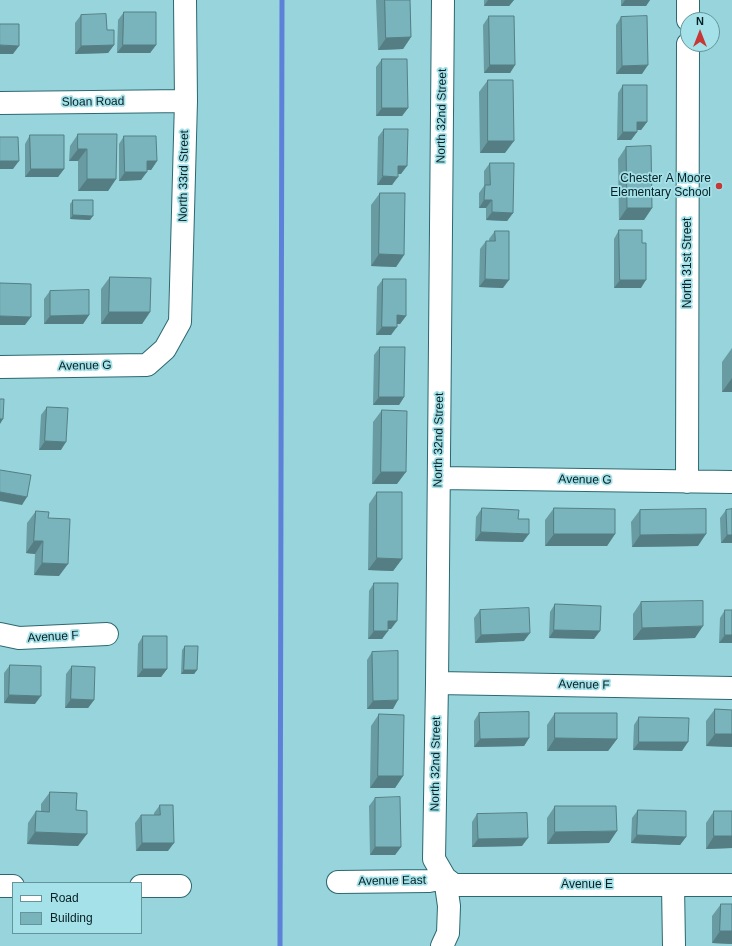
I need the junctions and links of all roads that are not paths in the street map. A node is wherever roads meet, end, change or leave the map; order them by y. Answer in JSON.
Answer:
{"nodes":[{"id":1,"x":185,"y":0,"type":"edge"},
{"id":2,"x":443,"y":0,"type":"edge"},
{"id":3,"x":688,"y":0,"type":"edge"},
{"id":4,"x":688,"y":12,"type":"edge"},
{"id":5,"x":688,"y":52,"type":"edge"},
{"id":6,"x":186,"y":101,"type":"junction"},
{"id":7,"x":0,"y":103,"type":"edge"},
{"id":8,"x":165,"y":349,"type":"joint"},
{"id":9,"x":0,"y":367,"type":"edge"},
{"id":10,"x":439,"y":478,"type":"junction"},
{"id":11,"x":687,"y":482,"type":"junction"},
{"id":12,"x":732,"y":482,"type":"edge"},
{"id":13,"x":0,"y":634,"type":"edge"},
{"id":14,"x":107,"y":634,"type":"dead end"},
{"id":15,"x":437,"y":683,"type":"junction"},
{"id":16,"x":732,"y":688,"type":"edge"},
{"id":17,"x":445,"y":878,"type":"junction"},
{"id":18,"x":338,"y":882,"type":"dead end"},
{"id":19,"x":674,"y":885,"type":"junction"},
{"id":20,"x":732,"y":885,"type":"edge"},
{"id":21,"x":0,"y":886,"type":"edge"},
{"id":22,"x":12,"y":886,"type":"edge"},
{"id":23,"x":142,"y":886,"type":"edge"},
{"id":24,"x":180,"y":886,"type":"dead end"},
{"id":25,"x":442,"y":946,"type":"edge"},
{"id":26,"x":674,"y":946,"type":"edge"}],
"edges":[{"from":1,"to":6,"type":"street","name":"North 33rd Street"},
{"from":2,"to":10,"type":"street","name":"North 32nd Street"},
{"from":3,"to":4,"type":"street"},
{"from":5,"to":11,"type":"street","name":"North 31st Street"},
{"from":6,"to":7,"type":"street","name":"Sloan Road"},
{"from":6,"to":8,"type":"street","name":"North 33rd Street"},
{"from":8,"to":9,"type":"street","name":"Avenue G"},
{"from":10,"to":11,"type":"street","name":"Avenue G"},
{"from":10,"to":15,"type":"street","name":"North 32nd Street"},
{"from":11,"to":12,"type":"street","name":"Avenue G"},
{"from":13,"to":14,"type":"street","name":"Avenue F"},
{"from":15,"to":16,"type":"street","name":"Avenue F"},
{"from":15,"to":17,"type":"street","name":"North 32nd Street"},
{"from":17,"to":18,"type":"street","name":"Avenue East"},
{"from":17,"to":19,"type":"street","name":"Avenue E"},
{"from":17,"to":25,"type":"street"},
{"from":19,"to":20,"type":"street","name":"Avenue E"},
{"from":19,"to":26,"type":"street"},
{"from":21,"to":22,"type":"street"},
{"from":23,"to":24,"type":"street"}]}
